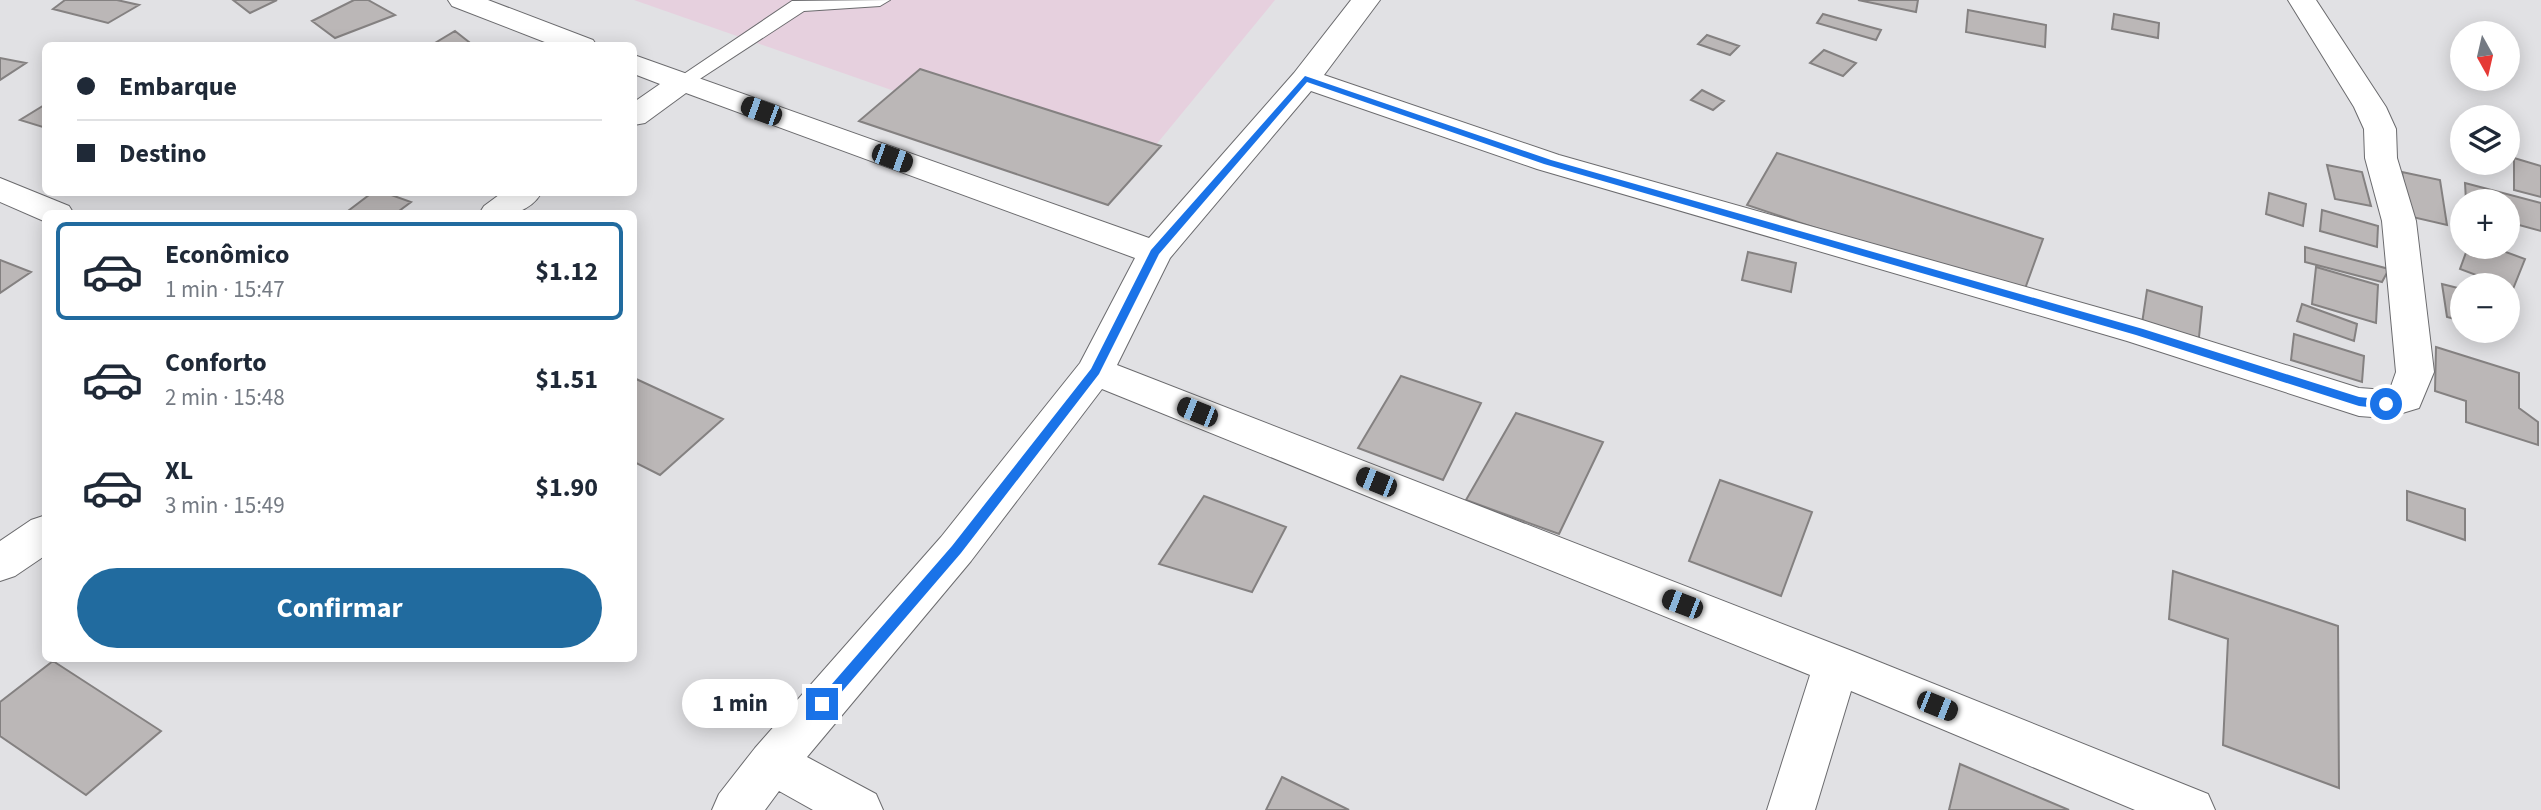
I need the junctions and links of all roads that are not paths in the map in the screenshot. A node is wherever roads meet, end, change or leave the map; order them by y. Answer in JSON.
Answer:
{"nodes":[{"id":1,"x":462,"y":0,"type":"edge"},
{"id":2,"x":880,"y":0,"type":"edge"},
{"id":3,"x":1366,"y":0,"type":"edge"},
{"id":4,"x":2302,"y":0,"type":"edge"},
{"id":5,"x":794,"y":2,"type":"edge"},
{"id":6,"x":572,"y":42,"type":"edge"},
{"id":7,"x":637,"y":65,"type":"edge"},
{"id":8,"x":1305,"y":79,"type":"junction"},
{"id":9,"x":682,"y":82,"type":"junction"},
{"id":10,"x":637,"y":115,"type":"edge"},
{"id":11,"x":0,"y":189,"type":"edge"},
{"id":12,"x":521,"y":196,"type":"edge"},
{"id":13,"x":48,"y":210,"type":"edge"},
{"id":14,"x":501,"y":210,"type":"edge"},
{"id":15,"x":1154,"y":253,"type":"junction"},
{"id":16,"x":1095,"y":371,"type":"junction"},
{"id":17,"x":42,"y":535,"type":"edge"},
{"id":18,"x":0,"y":564,"type":"edge"},
{"id":19,"x":1836,"y":664,"type":"junction"},
{"id":20,"x":772,"y":763,"type":"junction"},
{"id":21,"x":736,"y":810,"type":"edge"},
{"id":22,"x":859,"y":810,"type":"edge"},
{"id":23,"x":1791,"y":810,"type":"edge"},
{"id":24,"x":2191,"y":810,"type":"edge"}],
"edges":[{"from":1,"to":6,"type":"street"},
{"from":2,"to":5,"type":"lane"},
{"from":3,"to":8,"type":"street"},
{"from":4,"to":8,"type":"street"},
{"from":5,"to":9,"type":"lane"},
{"from":7,"to":9,"type":"street"},
{"from":8,"to":15,"type":"street"},
{"from":9,"to":10,"type":"street"},
{"from":9,"to":15,"type":"street"},
{"from":11,"to":13,"type":"street"},
{"from":12,"to":14,"type":"street"},
{"from":15,"to":16,"type":"street"},
{"from":16,"to":19,"type":"street"},
{"from":16,"to":20,"type":"street"},
{"from":17,"to":18,"type":"street"},
{"from":19,"to":23,"type":"street"},
{"from":19,"to":24,"type":"street"},
{"from":20,"to":21,"type":"street"},
{"from":20,"to":22,"type":"street"}]}
